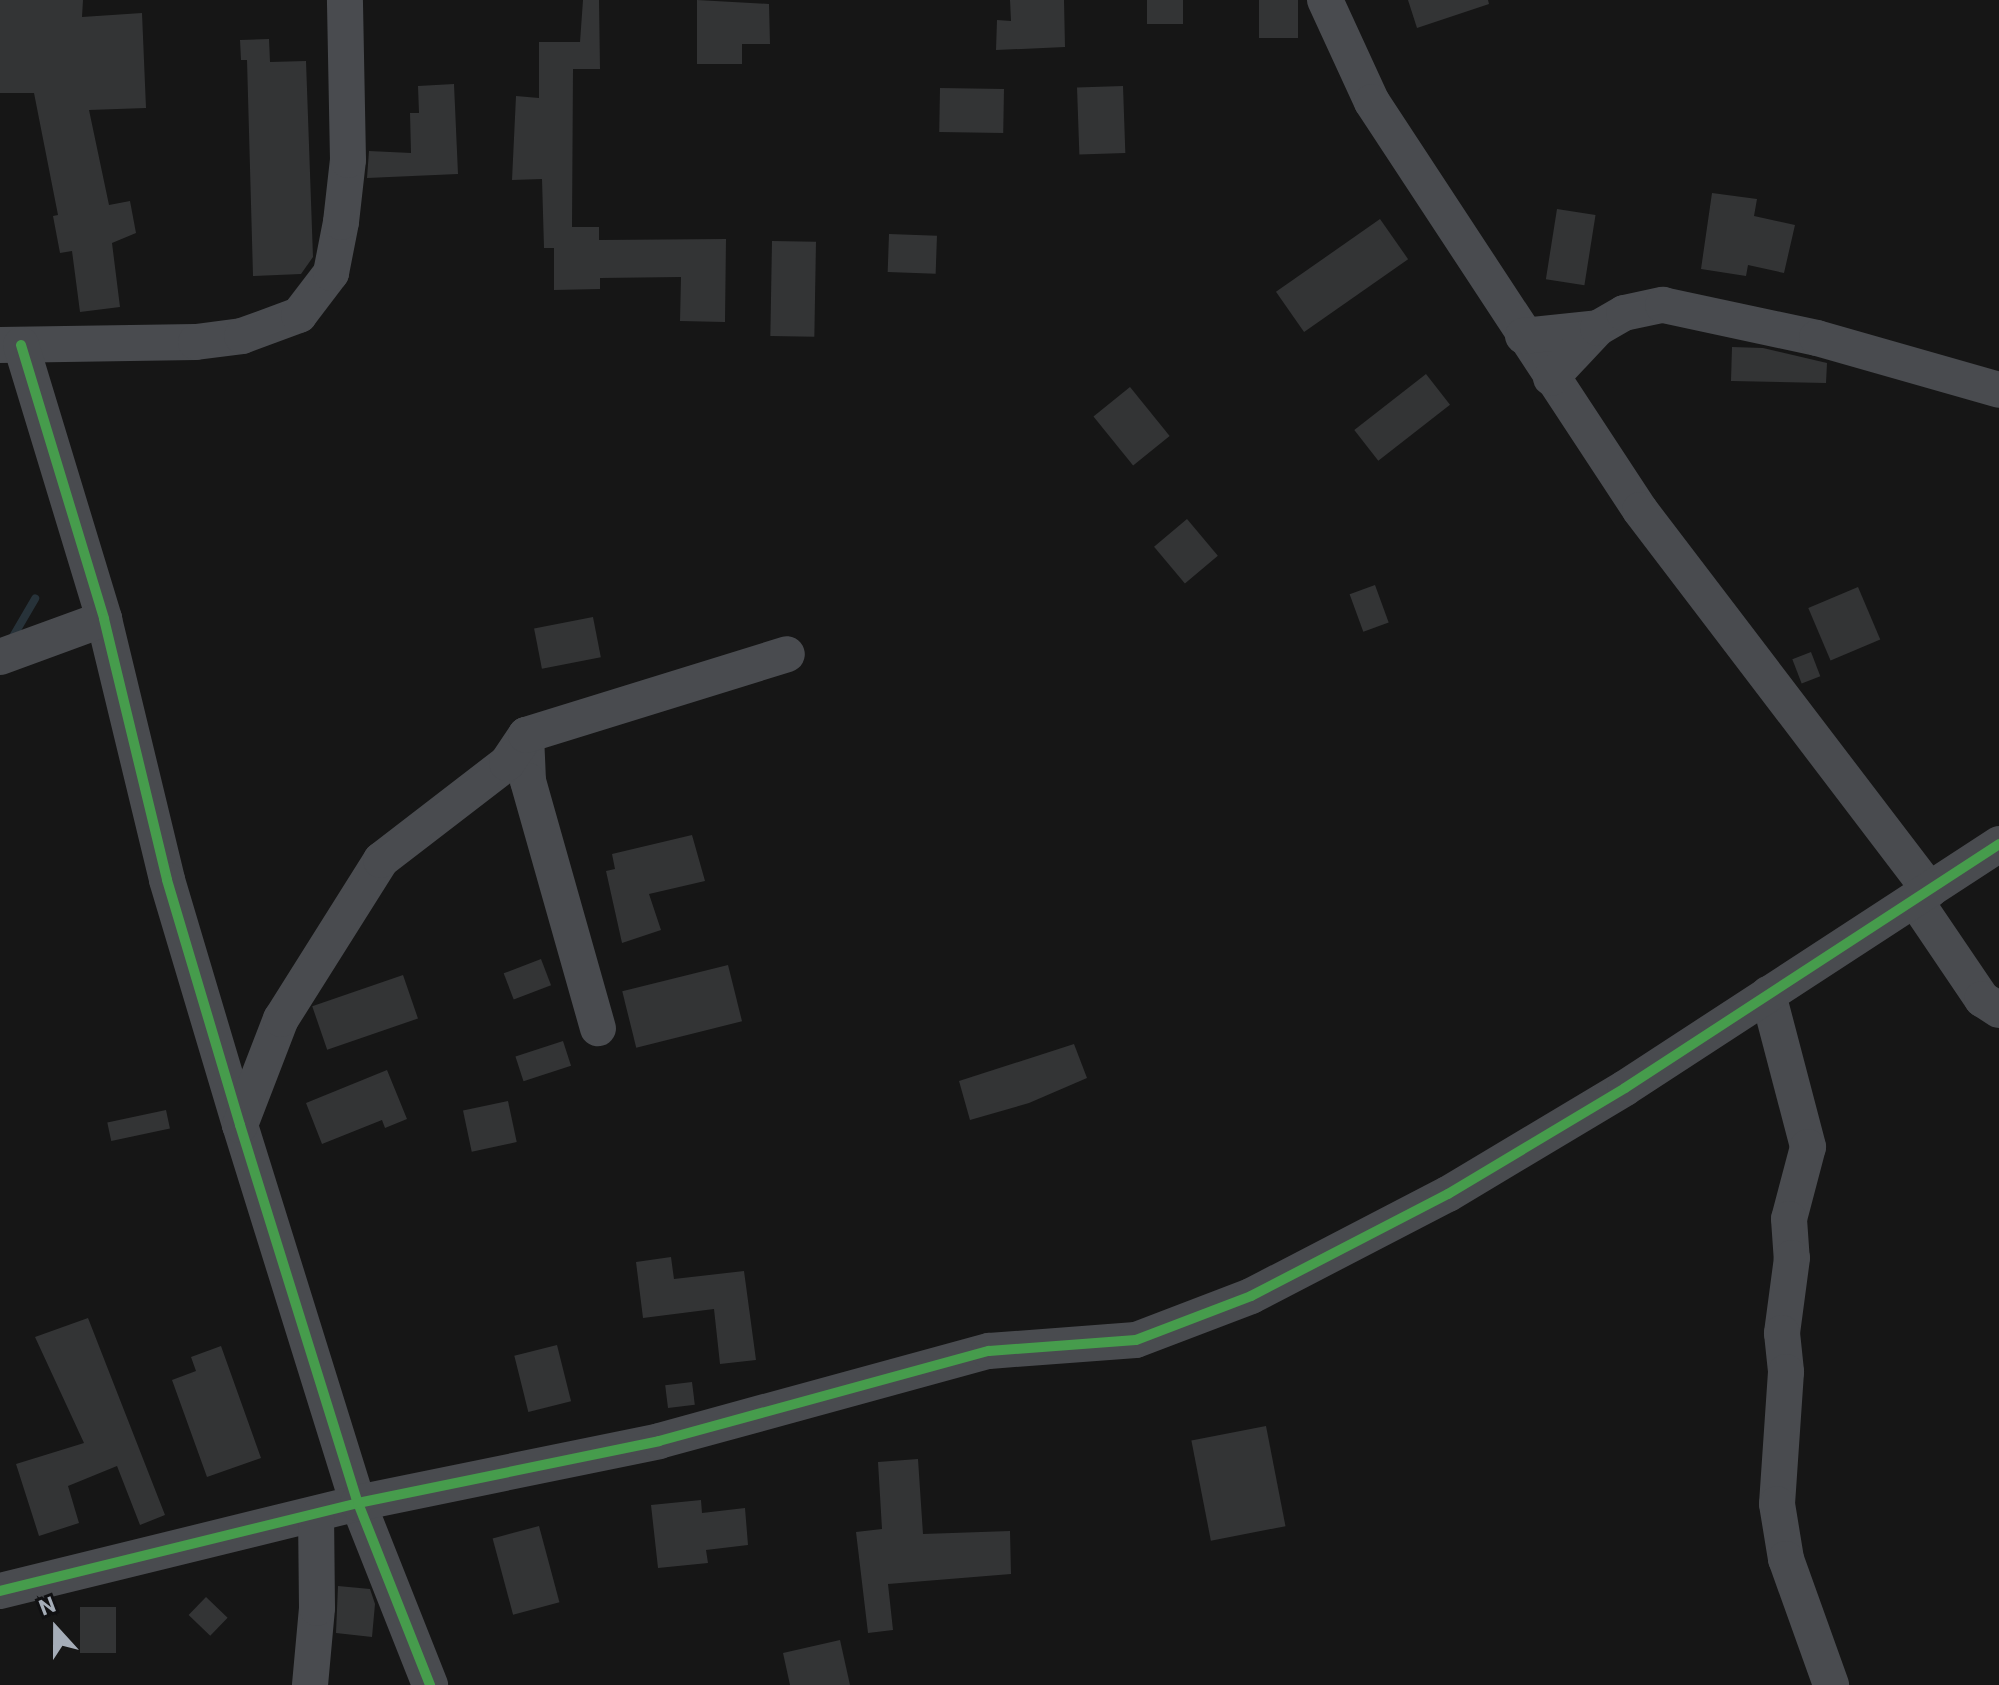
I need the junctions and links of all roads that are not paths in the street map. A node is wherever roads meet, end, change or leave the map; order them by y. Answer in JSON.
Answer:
{"nodes":[{"id":1,"x":345,"y":0,"type":"edge"},
{"id":2,"x":1325,"y":0,"type":"edge"},
{"id":3,"x":1598,"y":328,"type":"junction"},
{"id":4,"x":1523,"y":336,"type":"junction"},
{"id":5,"x":10,"y":345,"type":"edge"},
{"id":6,"x":1551,"y":378,"type":"junction"},
{"id":7,"x":1999,"y":390,"type":"edge"},
{"id":8,"x":104,"y":619,"type":"junction"},
{"id":9,"x":787,"y":654,"type":"dead end"},
{"id":10,"x":0,"y":657,"type":"edge"},
{"id":11,"x":526,"y":735,"type":"junction"},
{"id":12,"x":1999,"y":844,"type":"edge"},
{"id":13,"x":1922,"y":895,"type":"junction"},
{"id":14,"x":1768,"y":994,"type":"junction"},
{"id":15,"x":1999,"y":1010,"type":"edge"},
{"id":16,"x":598,"y":1028,"type":"dead end"},
{"id":17,"x":240,"y":1125,"type":"junction"},
{"id":18,"x":358,"y":1503,"type":"junction"},
{"id":19,"x":316,"y":1517,"type":"junction"},
{"id":20,"x":0,"y":1591,"type":"edge"},
{"id":21,"x":310,"y":1685,"type":"edge"},
{"id":22,"x":430,"y":1685,"type":"edge"},
{"id":23,"x":1831,"y":1685,"type":"edge"}],
"edges":[{"from":1,"to":5,"type":"street"},
{"from":2,"to":4,"type":"street"},
{"from":3,"to":4,"type":"street"},
{"from":3,"to":6,"type":"street"},
{"from":3,"to":7,"type":"street"},
{"from":4,"to":6,"type":"street"},
{"from":5,"to":8,"type":"street"},
{"from":6,"to":13,"type":"street"},
{"from":8,"to":10,"type":"street"},
{"from":8,"to":17,"type":"street"},
{"from":9,"to":11,"type":"street"},
{"from":11,"to":16,"type":"street"},
{"from":11,"to":17,"type":"street"},
{"from":12,"to":13,"type":"street"},
{"from":13,"to":14,"type":"street"},
{"from":13,"to":15,"type":"street"},
{"from":14,"to":18,"type":"street"},
{"from":14,"to":23,"type":"street"},
{"from":17,"to":18,"type":"street"},
{"from":18,"to":19,"type":"street"},
{"from":18,"to":22,"type":"street"},
{"from":19,"to":20,"type":"street"},
{"from":19,"to":21,"type":"street"}]}
